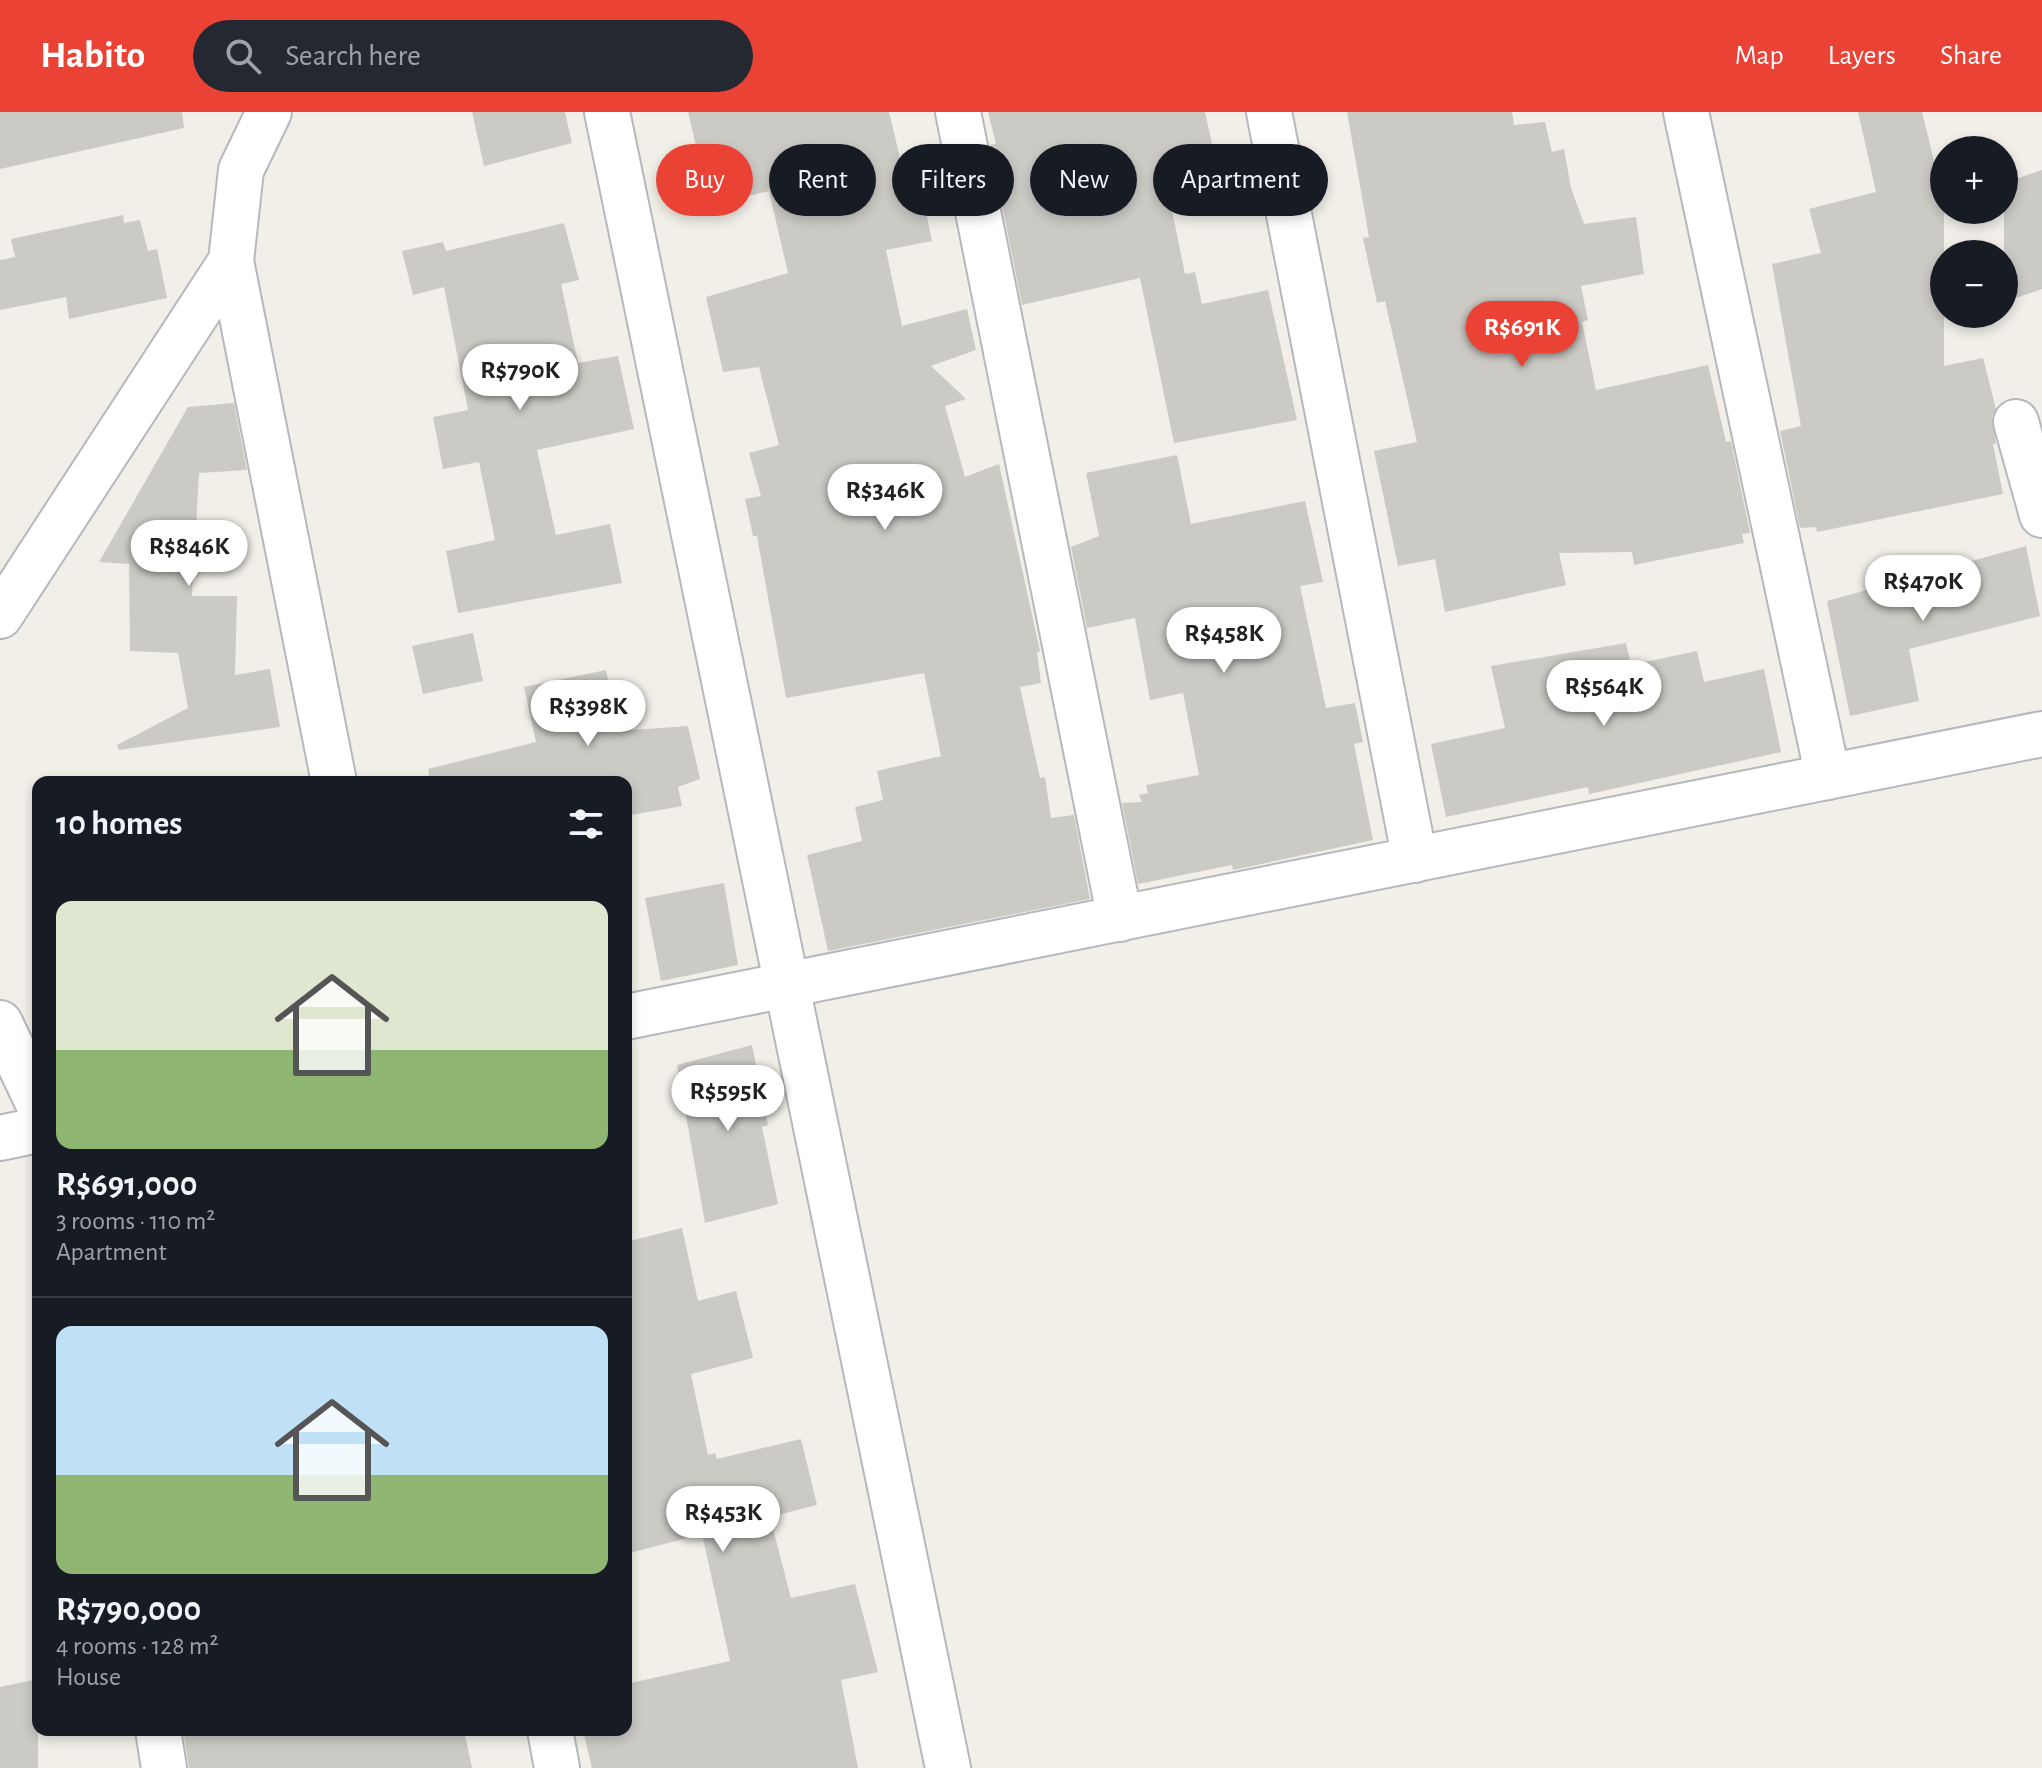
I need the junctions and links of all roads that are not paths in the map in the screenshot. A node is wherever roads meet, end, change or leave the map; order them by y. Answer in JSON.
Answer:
{"nodes":[{"id":1,"x":273,"y":112,"type":"edge"},
{"id":2,"x":607,"y":112,"type":"edge"},
{"id":3,"x":958,"y":112,"type":"edge"},
{"id":4,"x":1269,"y":112,"type":"edge"},
{"id":5,"x":1686,"y":112,"type":"edge"},
{"id":6,"x":231,"y":261,"type":"junction"},
{"id":7,"x":2016,"y":422,"type":"dead end"},
{"id":8,"x":2042,"y":515,"type":"edge"},
{"id":9,"x":0,"y":616,"type":"edge"},
{"id":10,"x":2042,"y":734,"type":"edge"},
{"id":11,"x":333,"y":776,"type":"edge"},
{"id":12,"x":1828,"y":777,"type":"junction"},
{"id":13,"x":1415,"y":860,"type":"junction"},
{"id":14,"x":1120,"y":919,"type":"junction"},
{"id":15,"x":787,"y":986,"type":"junction"},
{"id":16,"x":632,"y":1016,"type":"edge"},
{"id":17,"x":0,"y":1023,"type":"edge"},
{"id":18,"x":32,"y":1090,"type":"edge"},
{"id":19,"x":32,"y":1131,"type":"edge"},
{"id":20,"x":0,"y":1138,"type":"edge"},
{"id":21,"x":159,"y":1736,"type":"edge"},
{"id":22,"x":551,"y":1736,"type":"edge"},
{"id":23,"x":164,"y":1768,"type":"edge"},
{"id":24,"x":557,"y":1768,"type":"edge"},
{"id":25,"x":948,"y":1768,"type":"edge"}],
"edges":[{"from":1,"to":6,"type":"street"},
{"from":2,"to":15,"type":"street"},
{"from":3,"to":14,"type":"street"},
{"from":4,"to":13,"type":"street"},
{"from":5,"to":12,"type":"street"},
{"from":6,"to":9,"type":"street"},
{"from":6,"to":11,"type":"street"},
{"from":7,"to":8,"type":"street"},
{"from":10,"to":12,"type":"street"},
{"from":12,"to":13,"type":"street"},
{"from":13,"to":14,"type":"street"},
{"from":14,"to":15,"type":"street"},
{"from":15,"to":16,"type":"street"},
{"from":15,"to":25,"type":"street"},
{"from":17,"to":18,"type":"street"},
{"from":19,"to":20,"type":"street"},
{"from":21,"to":23,"type":"street"},
{"from":22,"to":24,"type":"street"}]}
